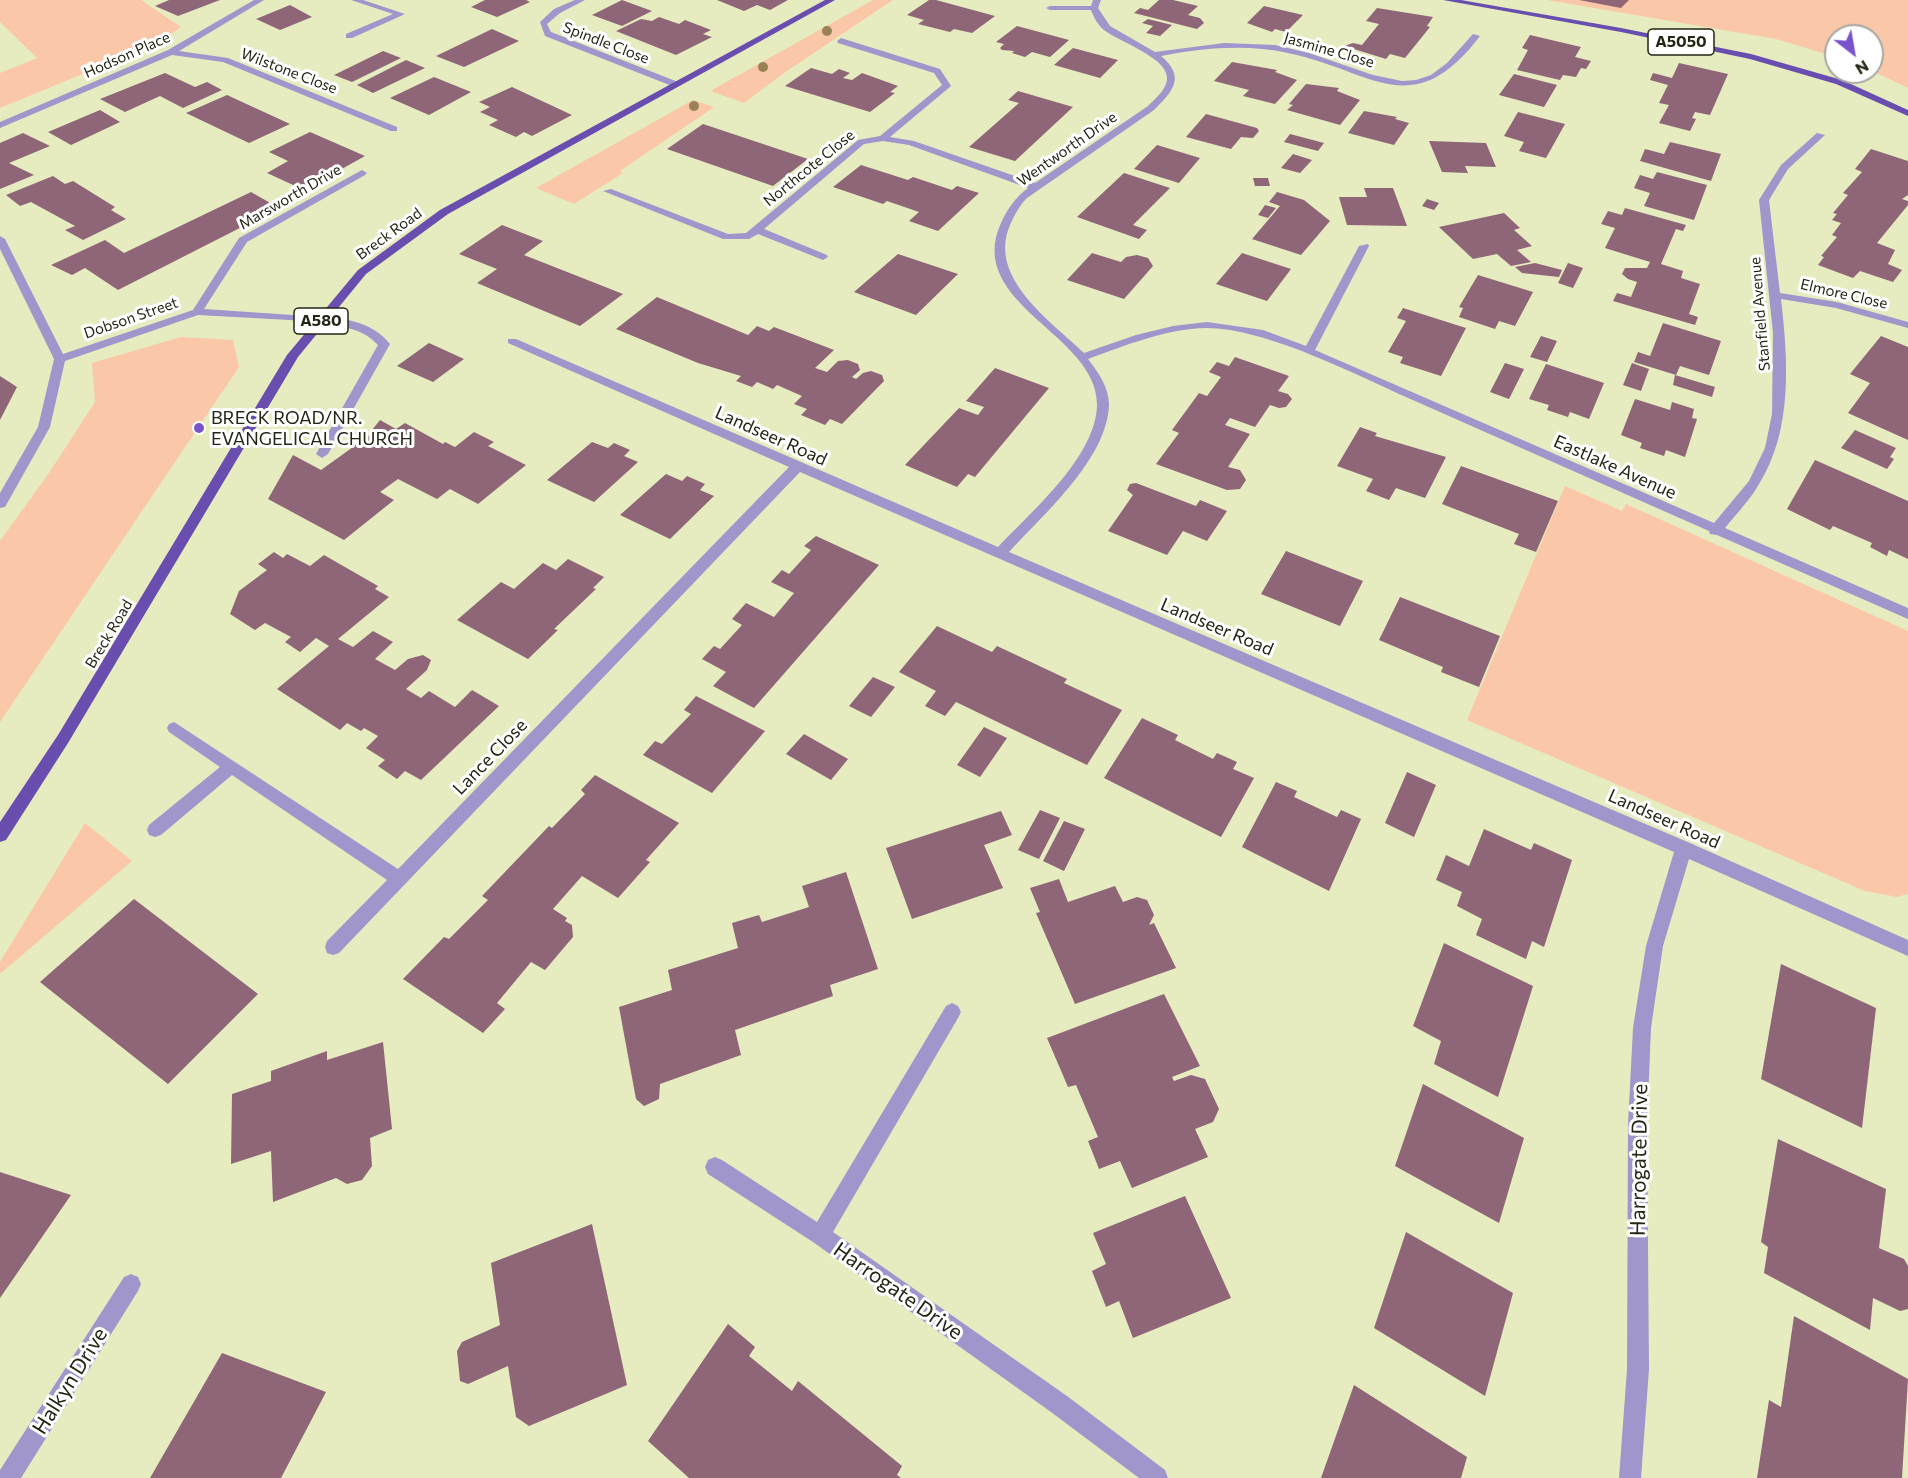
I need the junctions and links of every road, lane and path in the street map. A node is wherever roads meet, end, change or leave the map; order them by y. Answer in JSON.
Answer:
{"nodes":[{"id":1,"x":260,"y":0,"type":"edge"},
{"id":2,"x":355,"y":0,"type":"edge"},
{"id":3,"x":582,"y":0,"type":"edge"},
{"id":4,"x":831,"y":0,"type":"edge"},
{"id":5,"x":1447,"y":0,"type":"edge"},
{"id":6,"x":1096,"y":4,"type":"edge"},
{"id":7,"x":1050,"y":8,"type":"dead end"},
{"id":8,"x":349,"y":36,"type":"dead end"},
{"id":9,"x":1476,"y":36,"type":"dead end"},
{"id":10,"x":841,"y":41,"type":"dead end"},
{"id":11,"x":171,"y":52,"type":"junction"},
{"id":12,"x":1156,"y":54,"type":"junction"},
{"id":13,"x":675,"y":84,"type":"junction"},
{"id":14,"x":1908,"y":113,"type":"edge"},
{"id":15,"x":0,"y":125,"type":"edge"},
{"id":16,"x":394,"y":129,"type":"dead end"},
{"id":17,"x":1820,"y":135,"type":"dead end"},
{"id":18,"x":884,"y":138,"type":"junction"},
{"id":19,"x":362,"y":173,"type":"dead end"},
{"id":20,"x":1036,"y":187,"type":"junction"},
{"id":21,"x":608,"y":191,"type":"dead end"},
{"id":22,"x":758,"y":230,"type":"junction"},
{"id":23,"x":0,"y":239,"type":"edge"},
{"id":24,"x":1364,"y":246,"type":"dead end"},
{"id":25,"x":823,"y":257,"type":"dead end"},
{"id":26,"x":12,"y":260,"type":"junction"},
{"id":27,"x":0,"y":265,"type":"edge"},
{"id":28,"x":1773,"y":295,"type":"junction"},
{"id":29,"x":197,"y":312,"type":"junction"},
{"id":30,"x":322,"y":320,"type":"junction"},
{"id":31,"x":1908,"y":325,"type":"edge"},
{"id":32,"x":512,"y":341,"type":"dead end"},
{"id":33,"x":1309,"y":351,"type":"junction"},
{"id":34,"x":1083,"y":357,"type":"junction"},
{"id":35,"x":60,"y":358,"type":"junction"},
{"id":36,"x":322,"y":454,"type":"dead end"},
{"id":37,"x":796,"y":467,"type":"junction"},
{"id":38,"x":0,"y":504,"type":"edge"},
{"id":39,"x":1715,"y":531,"type":"junction"},
{"id":40,"x":999,"y":554,"type":"junction"},
{"id":41,"x":1908,"y":614,"type":"edge"},
{"id":42,"x":174,"y":728,"type":"dead end"},
{"id":43,"x":232,"y":766,"type":"junction"},
{"id":44,"x":155,"y":830,"type":"dead end"},
{"id":45,"x":0,"y":835,"type":"edge"},
{"id":46,"x":1684,"y":848,"type":"junction"},
{"id":47,"x":399,"y":879,"type":"junction"},
{"id":48,"x":333,"y":947,"type":"dead end"},
{"id":49,"x":1908,"y":948,"type":"edge"},
{"id":50,"x":952,"y":1012,"type":"dead end"},
{"id":51,"x":715,"y":1167,"type":"dead end"},
{"id":52,"x":820,"y":1235,"type":"junction"},
{"id":53,"x":131,"y":1284,"type":"dead end"},
{"id":54,"x":8,"y":1478,"type":"edge"},
{"id":55,"x":1157,"y":1478,"type":"edge"},
{"id":56,"x":1630,"y":1478,"type":"edge"}],
"edges":[{"from":1,"to":11,"type":"street","name":"Hodson Place"},
{"from":2,"to":8,"type":"street"},
{"from":3,"to":13,"type":"street","name":"Spindle Close"},
{"from":4,"to":13,"type":"main road","name":"Breck Road","number":"A580"},
{"from":5,"to":14,"type":"main road","number":"A5050"},
{"from":6,"to":7,"type":"street"},
{"from":6,"to":12,"type":"street"},
{"from":9,"to":12,"type":"street","name":"Jasmine Close"},
{"from":10,"to":18,"type":"street","name":"Northcote Close"},
{"from":11,"to":15,"type":"street","name":"Hodson Place"},
{"from":11,"to":16,"type":"street","name":"Wilstone Close"},
{"from":12,"to":20,"type":"street","name":"Wentworth Drive"},
{"from":13,"to":30,"type":"main road","name":"Breck Road","number":"A580"},
{"from":17,"to":28,"type":"street","name":"Stanfield Avenue"},
{"from":18,"to":20,"type":"street","name":"Northcote Close"},
{"from":18,"to":22,"type":"street","name":"Northcote Close"},
{"from":19,"to":29,"type":"street","name":"Marsworth Drive"},
{"from":20,"to":34,"type":"street","name":"Wentworth Drive"},
{"from":21,"to":22,"type":"street","name":"Northcote Close"},
{"from":22,"to":25,"type":"street","name":"Northcote Close"},
{"from":23,"to":26,"type":"street"},
{"from":24,"to":33,"type":"street"},
{"from":26,"to":27,"type":"street"},
{"from":26,"to":35,"type":"street"},
{"from":28,"to":31,"type":"street","name":"Elmore Close"},
{"from":28,"to":39,"type":"street","name":"Stanfield Avenue"},
{"from":29,"to":30,"type":"street","name":"Dobson Street"},
{"from":29,"to":35,"type":"street","name":"Dobson Street"},
{"from":30,"to":36,"type":"street","name":"Dobson Street"},
{"from":30,"to":45,"type":"main road","name":"Breck Road","number":"A580"},
{"from":32,"to":37,"type":"street","name":"Landseer Road"},
{"from":33,"to":34,"type":"street","name":"Eastlake Avenue"},
{"from":33,"to":39,"type":"street","name":"Eastlake Avenue"},
{"from":34,"to":40,"type":"street","name":"Wentworth Drive"},
{"from":35,"to":38,"type":"street"},
{"from":37,"to":40,"type":"street","name":"Landseer Road"},
{"from":37,"to":47,"type":"street","name":"Lance Close"},
{"from":39,"to":41,"type":"street","name":"Eastlake Avenue"},
{"from":40,"to":46,"type":"street","name":"Landseer Road"},
{"from":42,"to":43,"type":"street"},
{"from":43,"to":44,"type":"street"},
{"from":43,"to":47,"type":"street"},
{"from":46,"to":49,"type":"street","name":"Landseer Road"},
{"from":46,"to":56,"type":"street","name":"Harrogate Drive"},
{"from":47,"to":48,"type":"street","name":"Lance Close"},
{"from":50,"to":52,"type":"street","name":"Harrogate Drive"},
{"from":51,"to":52,"type":"street"},
{"from":52,"to":55,"type":"street","name":"Harrogate Drive"},
{"from":53,"to":54,"type":"street","name":"Halkyn Drive"}]}
